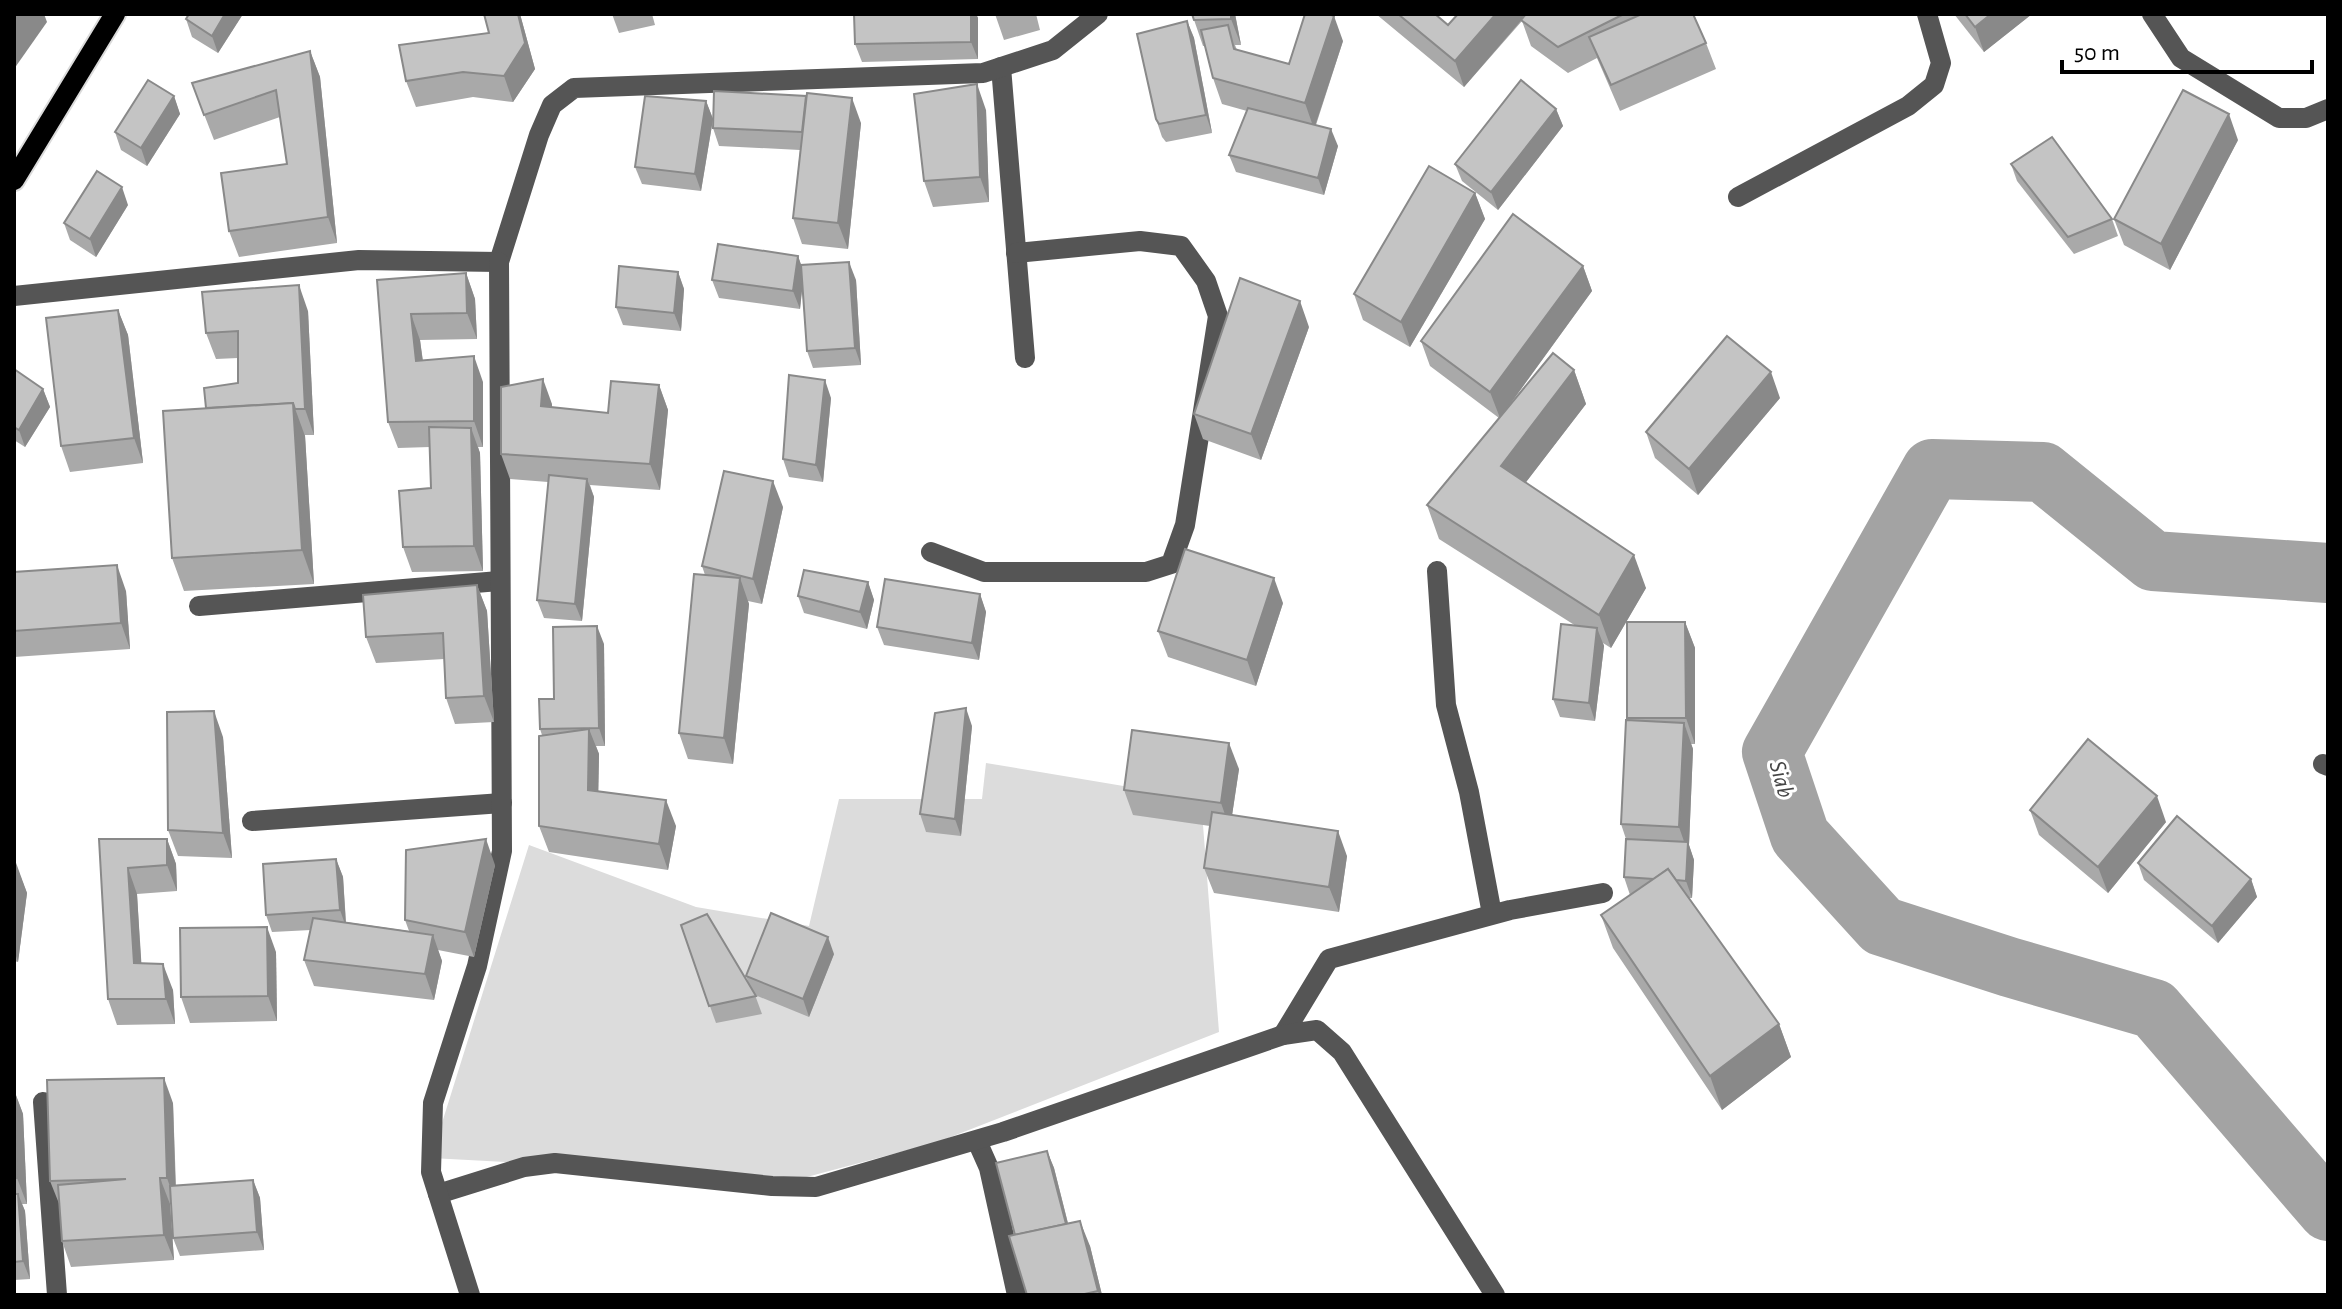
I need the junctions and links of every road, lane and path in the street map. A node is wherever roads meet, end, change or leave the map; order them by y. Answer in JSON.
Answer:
{"nodes":[{"id":1,"x":115,"y":14,"type":"edge"},
{"id":2,"x":1098,"y":14,"type":"edge"},
{"id":3,"x":1927,"y":14,"type":"edge"},
{"id":4,"x":2152,"y":14,"type":"edge"},
{"id":5,"x":1001,"y":67,"type":"junction"},
{"id":6,"x":2328,"y":109,"type":"edge"},
{"id":7,"x":14,"y":180,"type":"edge"},
{"id":8,"x":1738,"y":197,"type":"dead end"},
{"id":9,"x":1016,"y":253,"type":"junction"},
{"id":10,"x":499,"y":262,"type":"junction"},
{"id":11,"x":14,"y":296,"type":"edge"},
{"id":12,"x":1025,"y":358,"type":"dead end"},
{"id":13,"x":931,"y":552,"type":"dead end"},
{"id":14,"x":1437,"y":571,"type":"dead end"},
{"id":15,"x":499,"y":581,"type":"junction"},
{"id":16,"x":199,"y":606,"type":"dead end"},
{"id":17,"x":502,"y":803,"type":"junction"},
{"id":18,"x":252,"y":821,"type":"dead end"},
{"id":19,"x":1603,"y":893,"type":"dead end"},
{"id":20,"x":1492,"y":914,"type":"junction"},
{"id":21,"x":1283,"y":1035,"type":"junction"},
{"id":22,"x":43,"y":1102,"type":"dead end"},
{"id":23,"x":977,"y":1141,"type":"junction"},
{"id":24,"x":438,"y":1194,"type":"junction"},
{"id":25,"x":57,"y":1295,"type":"edge"},
{"id":26,"x":470,"y":1295,"type":"edge"},
{"id":27,"x":1017,"y":1295,"type":"edge"},
{"id":28,"x":1495,"y":1295,"type":"edge"}],
"edges":[{"from":1,"to":7,"type":"main road"},
{"from":2,"to":5,"type":"street"},
{"from":3,"to":8,"type":"street"},
{"from":4,"to":6,"type":"street"},
{"from":5,"to":9,"type":"street"},
{"from":5,"to":10,"type":"street"},
{"from":9,"to":12,"type":"street"},
{"from":9,"to":13,"type":"street"},
{"from":10,"to":11,"type":"street"},
{"from":10,"to":15,"type":"street"},
{"from":14,"to":20,"type":"street"},
{"from":15,"to":16,"type":"street"},
{"from":15,"to":17,"type":"street"},
{"from":17,"to":18,"type":"street"},
{"from":17,"to":24,"type":"street"},
{"from":19,"to":20,"type":"street"},
{"from":20,"to":21,"type":"street"},
{"from":21,"to":23,"type":"street"},
{"from":21,"to":28,"type":"street"},
{"from":22,"to":25,"type":"street"},
{"from":23,"to":24,"type":"street"},
{"from":23,"to":27,"type":"street"},
{"from":24,"to":26,"type":"street"}]}
